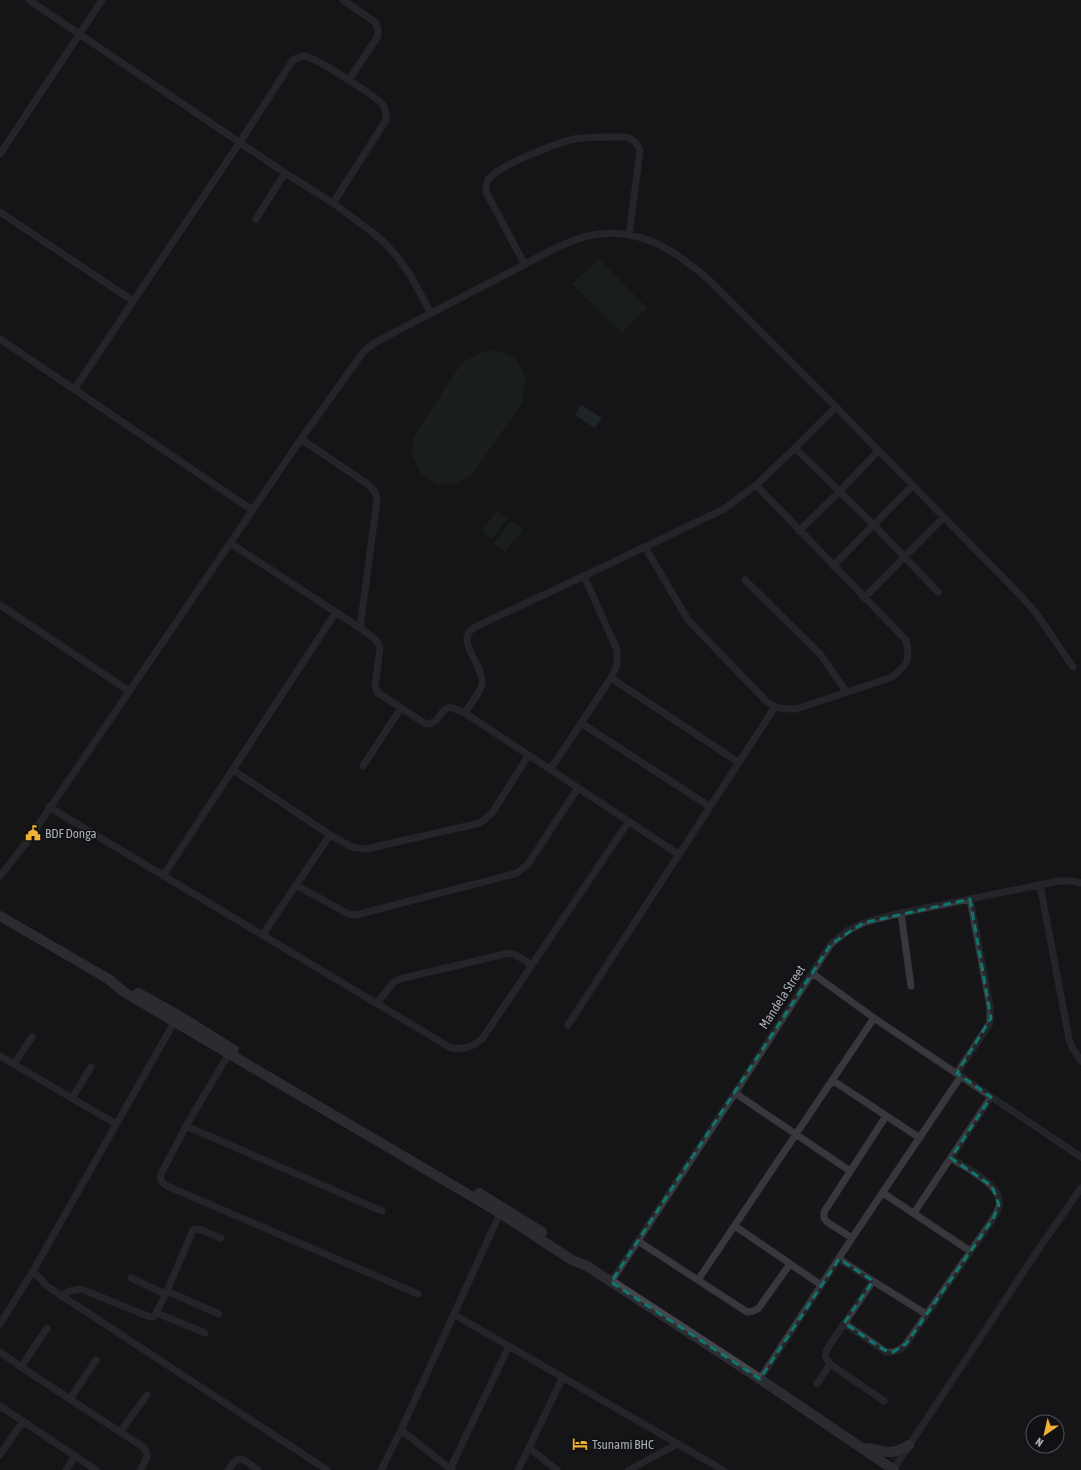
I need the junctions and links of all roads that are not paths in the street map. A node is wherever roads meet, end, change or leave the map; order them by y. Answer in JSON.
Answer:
{"nodes":[{"id":1,"x":29,"y":0,"type":"edge"},
{"id":2,"x":102,"y":0,"type":"edge"},
{"id":3,"x":343,"y":0,"type":"edge"},
{"id":4,"x":80,"y":34,"type":"junction"},
{"id":5,"x":349,"y":80,"type":"junction"},
{"id":6,"x":240,"y":142,"type":"junction"},
{"id":7,"x":0,"y":154,"type":"edge"},
{"id":8,"x":285,"y":173,"type":"junction"},
{"id":9,"x":333,"y":203,"type":"junction"},
{"id":10,"x":0,"y":212,"type":"edge"},
{"id":11,"x":256,"y":219,"type":"dead end"},
{"id":12,"x":629,"y":235,"type":"junction"},
{"id":13,"x":525,"y":265,"type":"junction"},
{"id":14,"x":133,"y":301,"type":"junction"},
{"id":15,"x":431,"y":313,"type":"junction"},
{"id":16,"x":0,"y":338,"type":"edge"},
{"id":17,"x":75,"y":388,"type":"junction"},
{"id":18,"x":836,"y":407,"type":"junction"},
{"id":19,"x":301,"y":439,"type":"junction"},
{"id":20,"x":795,"y":448,"type":"junction"},
{"id":21,"x":878,"y":452,"type":"junction"},
{"id":22,"x":756,"y":485,"type":"junction"},
{"id":23,"x":912,"y":486,"type":"junction"},
{"id":24,"x":840,"y":491,"type":"junction"},
{"id":25,"x":252,"y":510,"type":"junction"},
{"id":26,"x":943,"y":518,"type":"junction"},
{"id":27,"x":874,"y":525,"type":"junction"},
{"id":28,"x":799,"y":531,"type":"junction"},
{"id":29,"x":230,"y":544,"type":"junction"},
{"id":30,"x":645,"y":547,"type":"junction"},
{"id":31,"x":904,"y":557,"type":"junction"},
{"id":32,"x":833,"y":566,"type":"junction"},
{"id":33,"x":584,"y":576,"type":"junction"},
{"id":34,"x":745,"y":580,"type":"dead end"},
{"id":35,"x":938,"y":592,"type":"dead end"},
{"id":36,"x":864,"y":598,"type":"junction"},
{"id":37,"x":0,"y":605,"type":"edge"},
{"id":38,"x":336,"y":612,"type":"junction"},
{"id":39,"x":360,"y":628,"type":"junction"},
{"id":40,"x":1073,"y":667,"type":"dead end"},
{"id":41,"x":611,"y":678,"type":"junction"},
{"id":42,"x":846,"y":691,"type":"junction"},
{"id":43,"x":129,"y":692,"type":"junction"},
{"id":44,"x":775,"y":707,"type":"junction"},
{"id":45,"x":401,"y":708,"type":"junction"},
{"id":46,"x":465,"y":713,"type":"junction"},
{"id":47,"x":581,"y":723,"type":"junction"},
{"id":48,"x":528,"y":756,"type":"junction"},
{"id":49,"x":738,"y":762,"type":"junction"},
{"id":50,"x":363,"y":766,"type":"dead end"},
{"id":51,"x":233,"y":770,"type":"junction"},
{"id":52,"x":550,"y":770,"type":"junction"},
{"id":53,"x":578,"y":788,"type":"junction"},
{"id":54,"x":709,"y":806,"type":"junction"},
{"id":55,"x":49,"y":807,"type":"junction"},
{"id":56,"x":629,"y":821,"type":"junction"},
{"id":57,"x":330,"y":835,"type":"junction"},
{"id":58,"x":678,"y":854,"type":"junction"},
{"id":59,"x":0,"y":876,"type":"edge"},
{"id":60,"x":163,"y":876,"type":"junction"},
{"id":61,"x":1081,"y":883,"type":"edge"},
{"id":62,"x":296,"y":885,"type":"junction"},
{"id":63,"x":1040,"y":885,"type":"junction"},
{"id":64,"x":970,"y":899,"type":"junction"},
{"id":65,"x":901,"y":913,"type":"junction"},
{"id":66,"x":0,"y":916,"type":"edge"},
{"id":67,"x":263,"y":934,"type":"junction"},
{"id":68,"x":532,"y":965,"type":"junction"},
{"id":69,"x":812,"y":973,"type":"junction"},
{"id":70,"x":911,"y":986,"type":"dead end"},
{"id":71,"x":377,"y":1003,"type":"junction"},
{"id":72,"x":176,"y":1018,"type":"junction"},
{"id":73,"x":874,"y":1018,"type":"junction"},
{"id":74,"x":568,"y":1025,"type":"dead end"},
{"id":75,"x":32,"y":1037,"type":"dead end"},
{"id":76,"x":230,"y":1051,"type":"junction"},
{"id":77,"x":0,"y":1056,"type":"edge"},
{"id":78,"x":1081,"y":1060,"type":"edge"},
{"id":79,"x":14,"y":1064,"type":"junction"},
{"id":80,"x":91,"y":1067,"type":"dead end"},
{"id":81,"x":959,"y":1075,"type":"junction"},
{"id":82,"x":832,"y":1080,"type":"junction"},
{"id":83,"x":735,"y":1093,"type":"junction"},
{"id":84,"x":991,"y":1096,"type":"junction"},
{"id":85,"x":72,"y":1098,"type":"junction"},
{"id":86,"x":886,"y":1116,"type":"junction"},
{"id":87,"x":116,"y":1124,"type":"junction"},
{"id":88,"x":186,"y":1126,"type":"junction"},
{"id":89,"x":795,"y":1134,"type":"junction"},
{"id":90,"x":920,"y":1138,"type":"junction"},
{"id":91,"x":1081,"y":1157,"type":"edge"},
{"id":92,"x":951,"y":1158,"type":"junction"},
{"id":93,"x":850,"y":1171,"type":"junction"},
{"id":94,"x":1081,"y":1188,"type":"edge"},
{"id":95,"x":883,"y":1193,"type":"junction"},
{"id":96,"x":502,"y":1210,"type":"junction"},
{"id":97,"x":382,"y":1211,"type":"dead end"},
{"id":98,"x":914,"y":1213,"type":"junction"},
{"id":99,"x":735,"y":1226,"type":"junction"},
{"id":100,"x":221,"y":1238,"type":"dead end"},
{"id":101,"x":852,"y":1238,"type":"junction"},
{"id":102,"x":638,"y":1241,"type":"junction"},
{"id":103,"x":970,"y":1251,"type":"junction"},
{"id":104,"x":839,"y":1258,"type":"junction"},
{"id":105,"x":790,"y":1264,"type":"junction"},
{"id":106,"x":33,"y":1271,"type":"junction"},
{"id":107,"x":131,"y":1278,"type":"dead end"},
{"id":108,"x":698,"y":1280,"type":"junction"},
{"id":109,"x":873,"y":1281,"type":"junction"},
{"id":110,"x":611,"y":1282,"type":"junction"},
{"id":111,"x":821,"y":1285,"type":"junction"},
{"id":112,"x":166,"y":1293,"type":"junction"},
{"id":113,"x":418,"y":1294,"type":"dead end"},
{"id":114,"x":61,"y":1296,"type":"junction"},
{"id":115,"x":157,"y":1313,"type":"junction"},
{"id":116,"x":219,"y":1314,"type":"dead end"},
{"id":117,"x":455,"y":1314,"type":"junction"},
{"id":118,"x":926,"y":1314,"type":"junction"},
{"id":119,"x":844,"y":1323,"type":"junction"},
{"id":120,"x":0,"y":1324,"type":"edge"},
{"id":121,"x":47,"y":1328,"type":"dead end"},
{"id":122,"x":205,"y":1333,"type":"dead end"},
{"id":123,"x":508,"y":1346,"type":"junction"},
{"id":124,"x":0,"y":1352,"type":"edge"},
{"id":125,"x":96,"y":1360,"type":"dead end"},
{"id":126,"x":830,"y":1364,"type":"junction"},
{"id":127,"x":20,"y":1367,"type":"junction"},
{"id":128,"x":563,"y":1377,"type":"junction"},
{"id":129,"x":760,"y":1379,"type":"junction"},
{"id":130,"x":817,"y":1384,"type":"dead end"},
{"id":131,"x":147,"y":1395,"type":"dead end"},
{"id":132,"x":70,"y":1399,"type":"junction"},
{"id":133,"x":884,"y":1401,"type":"dead end"},
{"id":134,"x":0,"y":1406,"type":"edge"},
{"id":135,"x":23,"y":1421,"type":"junction"},
{"id":136,"x":401,"y":1430,"type":"junction"},
{"id":137,"x":120,"y":1432,"type":"junction"},
{"id":138,"x":676,"y":1444,"type":"junction"},
{"id":139,"x":909,"y":1445,"type":"junction"},
{"id":140,"x":861,"y":1447,"type":"junction"},
{"id":141,"x":529,"y":1448,"type":"junction"},
{"id":142,"x":0,"y":1455,"type":"edge"},
{"id":143,"x":75,"y":1456,"type":"junction"},
{"id":144,"x":66,"y":1470,"type":"edge"},
{"id":145,"x":96,"y":1470,"type":"edge"},
{"id":146,"x":140,"y":1470,"type":"edge"},
{"id":147,"x":228,"y":1470,"type":"edge"},
{"id":148,"x":258,"y":1470,"type":"edge"},
{"id":149,"x":327,"y":1470,"type":"edge"},
{"id":150,"x":381,"y":1470,"type":"edge"},
{"id":151,"x":451,"y":1470,"type":"edge"},
{"id":152,"x":518,"y":1470,"type":"edge"},
{"id":153,"x":557,"y":1470,"type":"edge"},
{"id":154,"x":629,"y":1470,"type":"edge"},
{"id":155,"x":723,"y":1470,"type":"edge"},
{"id":156,"x":893,"y":1470,"type":"edge"}],
"edges":[{"from":1,"to":4,"type":"street"},
{"from":2,"to":4,"type":"street"},
{"from":3,"to":5,"type":"street"},
{"from":4,"to":6,"type":"street"},
{"from":4,"to":7,"type":"street"},
{"from":5,"to":6,"type":"street"},
{"from":5,"to":9,"type":"street"},
{"from":6,"to":8,"type":"street"},
{"from":6,"to":14,"type":"street"},
{"from":8,"to":9,"type":"street"},
{"from":8,"to":11,"type":"street"},
{"from":9,"to":15,"type":"street"},
{"from":10,"to":14,"type":"street"},
{"from":12,"to":13,"type":"street"},
{"from":12,"to":13,"type":"street"},
{"from":12,"to":18,"type":"street"},
{"from":13,"to":15,"type":"street"},
{"from":14,"to":17,"type":"street"},
{"from":15,"to":19,"type":"street"},
{"from":16,"to":17,"type":"street"},
{"from":17,"to":25,"type":"street"},
{"from":18,"to":20,"type":"street"},
{"from":18,"to":21,"type":"street"},
{"from":19,"to":25,"type":"street"},
{"from":19,"to":39,"type":"street"},
{"from":20,"to":22,"type":"street"},
{"from":20,"to":24,"type":"street"},
{"from":21,"to":23,"type":"street"},
{"from":21,"to":24,"type":"street"},
{"from":22,"to":28,"type":"street"},
{"from":22,"to":30,"type":"street"},
{"from":23,"to":26,"type":"street"},
{"from":23,"to":27,"type":"street"},
{"from":24,"to":27,"type":"street"},
{"from":24,"to":28,"type":"street"},
{"from":25,"to":29,"type":"street"},
{"from":26,"to":31,"type":"street"},
{"from":26,"to":40,"type":"street"},
{"from":27,"to":31,"type":"street"},
{"from":27,"to":32,"type":"street"},
{"from":28,"to":32,"type":"street"},
{"from":29,"to":38,"type":"street"},
{"from":29,"to":43,"type":"street"},
{"from":30,"to":33,"type":"street"},
{"from":30,"to":44,"type":"street"},
{"from":31,"to":35,"type":"street"},
{"from":31,"to":36,"type":"street"},
{"from":32,"to":36,"type":"street"},
{"from":33,"to":41,"type":"street"},
{"from":33,"to":46,"type":"street"},
{"from":34,"to":42,"type":"street"},
{"from":36,"to":42,"type":"street"},
{"from":37,"to":43,"type":"street"},
{"from":38,"to":39,"type":"street"},
{"from":38,"to":51,"type":"street"},
{"from":39,"to":45,"type":"street"},
{"from":41,"to":47,"type":"street"},
{"from":41,"to":49,"type":"street"},
{"from":42,"to":44,"type":"street"},
{"from":43,"to":55,"type":"street"},
{"from":44,"to":49,"type":"street"},
{"from":45,"to":46,"type":"street"},
{"from":45,"to":50,"type":"street"},
{"from":46,"to":48,"type":"street"},
{"from":47,"to":52,"type":"street"},
{"from":47,"to":54,"type":"street"},
{"from":48,"to":52,"type":"street"},
{"from":48,"to":57,"type":"street"},
{"from":49,"to":54,"type":"street"},
{"from":51,"to":57,"type":"street"},
{"from":51,"to":60,"type":"street"},
{"from":52,"to":53,"type":"street"},
{"from":53,"to":56,"type":"street"},
{"from":53,"to":62,"type":"street"},
{"from":54,"to":58,"type":"street"},
{"from":55,"to":59,"type":"street"},
{"from":55,"to":60,"type":"street"},
{"from":56,"to":58,"type":"street"},
{"from":56,"to":68,"type":"street"},
{"from":57,"to":62,"type":"street"},
{"from":58,"to":74,"type":"street"},
{"from":60,"to":67,"type":"street"},
{"from":61,"to":63,"type":"street","name":"Mandela Street"},
{"from":62,"to":67,"type":"street"},
{"from":63,"to":64,"type":"street","name":"Mandela Street"},
{"from":63,"to":78,"type":"street"},
{"from":64,"to":65,"type":"street","name":"Mandela Street"},
{"from":64,"to":81,"type":"street"},
{"from":65,"to":69,"type":"street","name":"Mandela Street"},
{"from":65,"to":70,"type":"street"},
{"from":66,"to":72,"type":"main road"},
{"from":67,"to":71,"type":"street"},
{"from":68,"to":71,"type":"street"},
{"from":68,"to":71,"type":"street"},
{"from":69,"to":73,"type":"street"},
{"from":69,"to":83,"type":"street","name":"Mandela Street"},
{"from":72,"to":76,"type":"main road"},
{"from":72,"to":87,"type":"street"},
{"from":73,"to":81,"type":"street"},
{"from":73,"to":82,"type":"street"},
{"from":75,"to":79,"type":"street"},
{"from":76,"to":88,"type":"street"},
{"from":76,"to":96,"type":"main road"},
{"from":77,"to":79,"type":"street"},
{"from":79,"to":85,"type":"street"},
{"from":80,"to":85,"type":"street"},
{"from":81,"to":84,"type":"street"},
{"from":81,"to":90,"type":"street"},
{"from":82,"to":86,"type":"street"},
{"from":82,"to":89,"type":"street"},
{"from":83,"to":89,"type":"street"},
{"from":83,"to":102,"type":"street","name":"Mandela Street"},
{"from":84,"to":91,"type":"street"},
{"from":84,"to":92,"type":"street"},
{"from":85,"to":87,"type":"street"},
{"from":86,"to":90,"type":"street"},
{"from":86,"to":93,"type":"street"},
{"from":87,"to":106,"type":"street"},
{"from":88,"to":97,"type":"street"},
{"from":88,"to":113,"type":"street"},
{"from":89,"to":93,"type":"street"},
{"from":89,"to":99,"type":"street"},
{"from":90,"to":95,"type":"street"},
{"from":92,"to":98,"type":"street"},
{"from":92,"to":103,"type":"street"},
{"from":93,"to":101,"type":"street"},
{"from":94,"to":139,"type":"street"},
{"from":95,"to":98,"type":"street"},
{"from":95,"to":101,"type":"street"},
{"from":96,"to":110,"type":"main road"},
{"from":96,"to":117,"type":"street"},
{"from":98,"to":103,"type":"street"},
{"from":99,"to":105,"type":"street"},
{"from":99,"to":108,"type":"street"},
{"from":100,"to":112,"type":"street"},
{"from":101,"to":104,"type":"street"},
{"from":102,"to":108,"type":"street"},
{"from":102,"to":110,"type":"street","name":"Mandela Street"},
{"from":103,"to":118,"type":"street"},
{"from":104,"to":109,"type":"street"},
{"from":104,"to":111,"type":"street"},
{"from":105,"to":108,"type":"street"},
{"from":105,"to":111,"type":"street"},
{"from":106,"to":114,"type":"street"},
{"from":106,"to":120,"type":"street"},
{"from":107,"to":112,"type":"street"},
{"from":109,"to":118,"type":"street"},
{"from":109,"to":119,"type":"street"},
{"from":110,"to":129,"type":"main road"},
{"from":111,"to":129,"type":"street"},
{"from":112,"to":115,"type":"street"},
{"from":112,"to":116,"type":"street"},
{"from":114,"to":115,"type":"street"},
{"from":114,"to":149,"type":"street"},
{"from":115,"to":122,"type":"street"},
{"from":117,"to":123,"type":"street"},
{"from":117,"to":136,"type":"street"},
{"from":118,"to":119,"type":"street"},
{"from":119,"to":126,"type":"street"},
{"from":121,"to":127,"type":"street"},
{"from":123,"to":128,"type":"street"},
{"from":123,"to":151,"type":"street"},
{"from":124,"to":127,"type":"street"},
{"from":125,"to":132,"type":"street"},
{"from":126,"to":130,"type":"street"},
{"from":126,"to":133,"type":"street"},
{"from":127,"to":132,"type":"street"},
{"from":128,"to":138,"type":"street"},
{"from":128,"to":141,"type":"street"},
{"from":129,"to":140,"type":"main road"},
{"from":131,"to":137,"type":"street"},
{"from":132,"to":137,"type":"street"},
{"from":134,"to":135,"type":"street"},
{"from":135,"to":142,"type":"street"},
{"from":135,"to":143,"type":"street"},
{"from":136,"to":150,"type":"street"},
{"from":136,"to":151,"type":"street"},
{"from":137,"to":146,"type":"street"},
{"from":138,"to":154,"type":"street"},
{"from":138,"to":155,"type":"street"},
{"from":139,"to":140,"type":"main road"},
{"from":139,"to":156,"type":"street"},
{"from":140,"to":156,"type":"main road"},
{"from":141,"to":152,"type":"street"},
{"from":141,"to":153,"type":"street"},
{"from":143,"to":144,"type":"street"},
{"from":143,"to":145,"type":"street"},
{"from":147,"to":148,"type":"street"}]}
